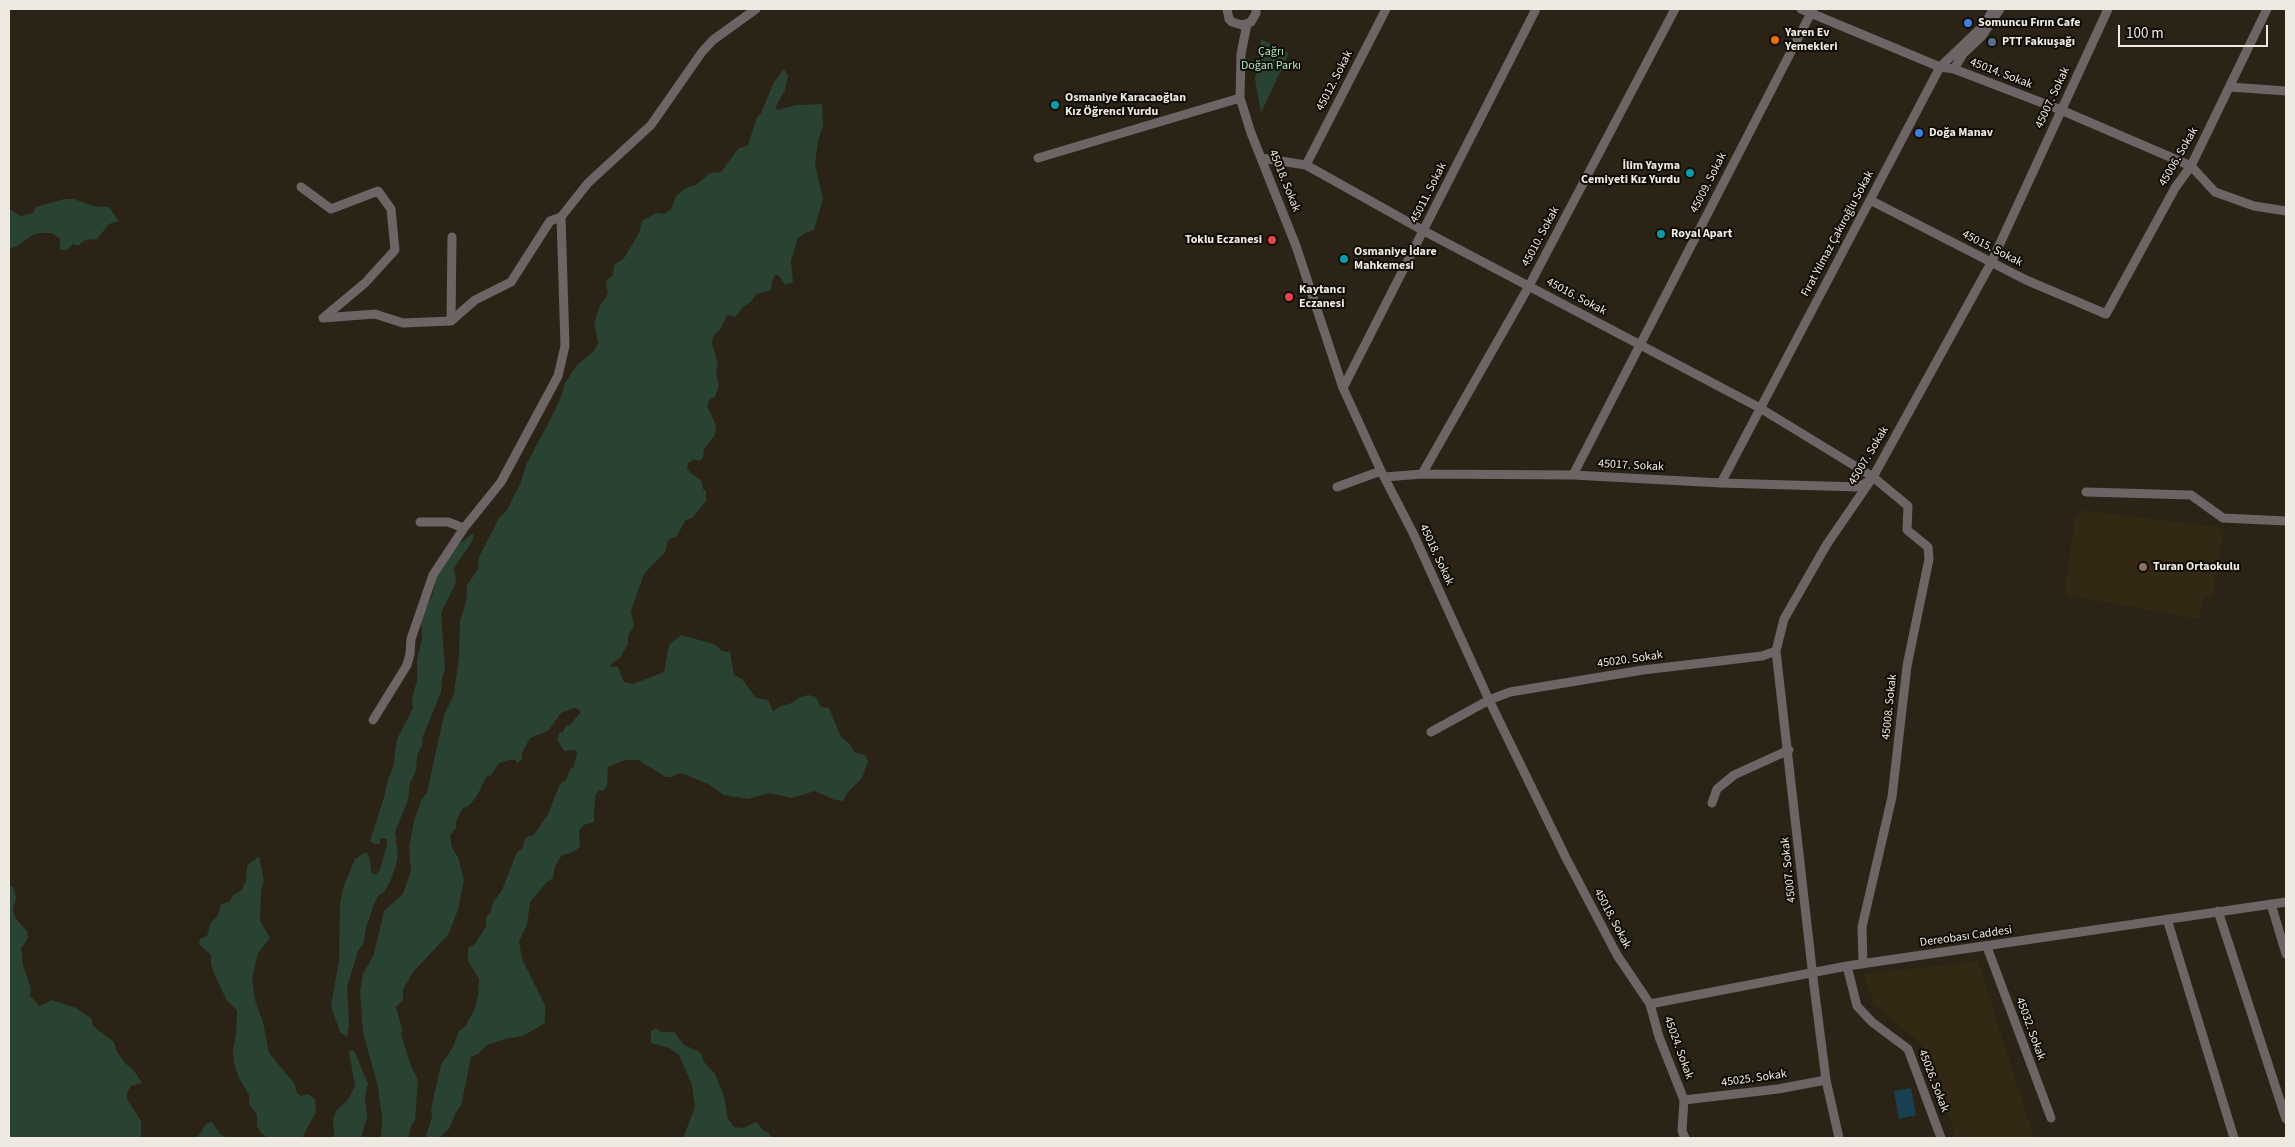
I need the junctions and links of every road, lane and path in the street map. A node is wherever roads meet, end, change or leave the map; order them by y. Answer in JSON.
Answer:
{"nodes":[{"id":1,"x":756,"y":9,"type":"edge"},
{"id":2,"x":1226,"y":9,"type":"edge"},
{"id":3,"x":1256,"y":9,"type":"edge"},
{"id":4,"x":1386,"y":9,"type":"edge"},
{"id":5,"x":1536,"y":9,"type":"edge"},
{"id":6,"x":1675,"y":9,"type":"edge"},
{"id":7,"x":1802,"y":9,"type":"edge"},
{"id":8,"x":1993,"y":9,"type":"edge"},
{"id":9,"x":2000,"y":9,"type":"edge"},
{"id":10,"x":2108,"y":9,"type":"edge"},
{"id":11,"x":2267,"y":9,"type":"edge"},
{"id":12,"x":1812,"y":11,"type":"edge"},
{"id":13,"x":1247,"y":24,"type":"junction"},
{"id":14,"x":1940,"y":67,"type":"junction"},
{"id":15,"x":1954,"y":69,"type":"junction"},
{"id":16,"x":2230,"y":87,"type":"junction"},
{"id":17,"x":2286,"y":90,"type":"edge"},
{"id":18,"x":1240,"y":98,"type":"junction"},
{"id":19,"x":2061,"y":110,"type":"junction"},
{"id":20,"x":1038,"y":158,"type":"dead end"},
{"id":21,"x":1261,"y":158,"type":"junction"},
{"id":22,"x":1306,"y":165,"type":"junction"},
{"id":23,"x":2191,"y":166,"type":"junction"},
{"id":24,"x":301,"y":187,"type":"dead end"},
{"id":25,"x":1870,"y":200,"type":"junction"},
{"id":26,"x":2286,"y":211,"type":"edge"},
{"id":27,"x":561,"y":217,"type":"junction"},
{"id":28,"x":1424,"y":231,"type":"junction"},
{"id":29,"x":452,"y":237,"type":"dead end"},
{"id":30,"x":1991,"y":263,"type":"junction"},
{"id":31,"x":1529,"y":286,"type":"junction"},
{"id":32,"x":2106,"y":314,"type":"joint"},
{"id":33,"x":451,"y":321,"type":"junction"},
{"id":34,"x":1640,"y":345,"type":"junction"},
{"id":35,"x":1343,"y":388,"type":"junction"},
{"id":36,"x":1760,"y":408,"type":"junction"},
{"id":37,"x":1383,"y":474,"type":"junction"},
{"id":38,"x":1422,"y":474,"type":"junction"},
{"id":39,"x":1572,"y":475,"type":"junction"},
{"id":40,"x":1873,"y":477,"type":"junction"},
{"id":41,"x":1721,"y":483,"type":"junction"},
{"id":42,"x":1337,"y":488,"type":"dead end"},
{"id":43,"x":2086,"y":492,"type":"dead end"},
{"id":44,"x":2286,"y":521,"type":"edge"},
{"id":45,"x":420,"y":522,"type":"dead end"},
{"id":46,"x":464,"y":528,"type":"junction"},
{"id":47,"x":1776,"y":651,"type":"junction"},
{"id":48,"x":1489,"y":700,"type":"junction"},
{"id":49,"x":373,"y":720,"type":"dead end"},
{"id":50,"x":1431,"y":732,"type":"dead end"},
{"id":51,"x":1789,"y":750,"type":"junction"},
{"id":52,"x":1712,"y":803,"type":"dead end"},
{"id":53,"x":2286,"y":902,"type":"edge"},
{"id":54,"x":2271,"y":904,"type":"junction"},
{"id":55,"x":2218,"y":911,"type":"junction"},
{"id":56,"x":2167,"y":919,"type":"junction"},
{"id":57,"x":1987,"y":947,"type":"junction"},
{"id":58,"x":2286,"y":954,"type":"edge"},
{"id":59,"x":1862,"y":964,"type":"junction"},
{"id":60,"x":1847,"y":966,"type":"junction"},
{"id":61,"x":1813,"y":972,"type":"junction"},
{"id":62,"x":1650,"y":1004,"type":"junction"},
{"id":63,"x":1826,"y":1080,"type":"junction"},
{"id":64,"x":1684,"y":1100,"type":"junction"},
{"id":65,"x":2051,"y":1118,"type":"dead end"},
{"id":66,"x":2286,"y":1119,"type":"edge"},
{"id":67,"x":1685,"y":1138,"type":"edge"},
{"id":68,"x":1839,"y":1138,"type":"edge"},
{"id":69,"x":1941,"y":1138,"type":"edge"},
{"id":70,"x":2234,"y":1138,"type":"edge"}],
"edges":[{"from":1,"to":27,"type":"street"},
{"from":2,"to":13,"type":"street"},
{"from":3,"to":13,"type":"street","name":"45018. Sokak"},
{"from":4,"to":22,"type":"street","name":"45012. Sokak"},
{"from":5,"to":28,"type":"street","name":"45011. Sokak"},
{"from":6,"to":31,"type":"street","name":"45010. Sokak"},
{"from":7,"to":12,"type":"street","name":"45014. Sokak"},
{"from":8,"to":14,"type":"street","name":"Fırat Yılmaz Çakıroğlu Sokak"},
{"from":9,"to":15,"type":"street"},
{"from":10,"to":19,"type":"street","name":"45007. Sokak"},
{"from":11,"to":16,"type":"street","name":"45006. Sokak"},
{"from":12,"to":14,"type":"street","name":"45014. Sokak"},
{"from":12,"to":34,"type":"street","name":"45009. Sokak"},
{"from":13,"to":18,"type":"street","name":"45018. Sokak"},
{"from":14,"to":15,"type":"street","name":"45014. Sokak"},
{"from":14,"to":25,"type":"street","name":"Fırat Yılmaz Çakıroğlu Sokak"},
{"from":15,"to":19,"type":"street","name":"45014. Sokak"},
{"from":16,"to":17,"type":"street"},
{"from":16,"to":23,"type":"street","name":"45006. Sokak"},
{"from":18,"to":20,"type":"street"},
{"from":18,"to":21,"type":"street","name":"45018. Sokak"},
{"from":19,"to":23,"type":"street","name":"45014. Sokak"},
{"from":19,"to":30,"type":"street","name":"45007. Sokak"},
{"from":21,"to":22,"type":"street","name":"45016. Sokak"},
{"from":21,"to":35,"type":"street","name":"45018. Sokak"},
{"from":22,"to":28,"type":"street","name":"45016. Sokak"},
{"from":23,"to":26,"type":"street"},
{"from":23,"to":32,"type":"street","name":"45006. Sokak"},
{"from":24,"to":33,"type":"street"},
{"from":25,"to":30,"type":"street","name":"45015. Sokak"},
{"from":25,"to":36,"type":"street","name":"Fırat Yılmaz Çakıroğlu Sokak"},
{"from":27,"to":33,"type":"street"},
{"from":27,"to":46,"type":"street"},
{"from":28,"to":31,"type":"street","name":"45016. Sokak"},
{"from":28,"to":35,"type":"street","name":"45011. Sokak"},
{"from":29,"to":33,"type":"street"},
{"from":30,"to":32,"type":"street","name":"45015. Sokak"},
{"from":30,"to":40,"type":"street","name":"45007. Sokak"},
{"from":31,"to":34,"type":"street","name":"45016. Sokak"},
{"from":31,"to":38,"type":"street","name":"45010. Sokak"},
{"from":34,"to":36,"type":"street","name":"45016. Sokak"},
{"from":34,"to":39,"type":"street","name":"45009. Sokak"},
{"from":35,"to":37,"type":"street","name":"45018. Sokak"},
{"from":36,"to":40,"type":"street","name":"45016. Sokak"},
{"from":36,"to":41,"type":"street","name":"Fırat Yılmaz Çakıroğlu Sokak"},
{"from":37,"to":38,"type":"street","name":"45017. Sokak"},
{"from":37,"to":42,"type":"street","name":"45017. Sokak"},
{"from":37,"to":48,"type":"street","name":"45018. Sokak"},
{"from":38,"to":39,"type":"street","name":"45017. Sokak"},
{"from":39,"to":41,"type":"street","name":"45017. Sokak"},
{"from":40,"to":41,"type":"street","name":"45017. Sokak"},
{"from":40,"to":47,"type":"street","name":"45007. Sokak"},
{"from":40,"to":59,"type":"street","name":"45008. Sokak"},
{"from":43,"to":44,"type":"street"},
{"from":45,"to":46,"type":"street"},
{"from":46,"to":49,"type":"street"},
{"from":47,"to":48,"type":"street","name":"45020. Sokak"},
{"from":47,"to":51,"type":"street","name":"45007. Sokak"},
{"from":48,"to":50,"type":"street","name":"45020. Sokak"},
{"from":48,"to":62,"type":"street","name":"45018. Sokak"},
{"from":51,"to":52,"type":"street"},
{"from":51,"to":61,"type":"street","name":"45007. Sokak"},
{"from":53,"to":54,"type":"street","name":"Dereobası Caddesi"},
{"from":54,"to":55,"type":"street","name":"Dereobası Caddesi"},
{"from":54,"to":58,"type":"street"},
{"from":55,"to":56,"type":"street","name":"Dereobası Caddesi"},
{"from":55,"to":66,"type":"street"},
{"from":56,"to":57,"type":"street","name":"Dereobası Caddesi"},
{"from":56,"to":70,"type":"street"},
{"from":57,"to":59,"type":"street","name":"Dereobası Caddesi"},
{"from":57,"to":65,"type":"street","name":"45032. Sokak"},
{"from":59,"to":60,"type":"street","name":"Dereobası Caddesi"},
{"from":60,"to":61,"type":"street","name":"Dereobası Caddesi"},
{"from":60,"to":69,"type":"street","name":"45026. Sokak"},
{"from":61,"to":62,"type":"street","name":"Dereobası Caddesi"},
{"from":61,"to":63,"type":"street"},
{"from":62,"to":64,"type":"street","name":"45024. Sokak"},
{"from":63,"to":64,"type":"street","name":"45025. Sokak"},
{"from":63,"to":68,"type":"street"},
{"from":64,"to":67,"type":"street"}]}
